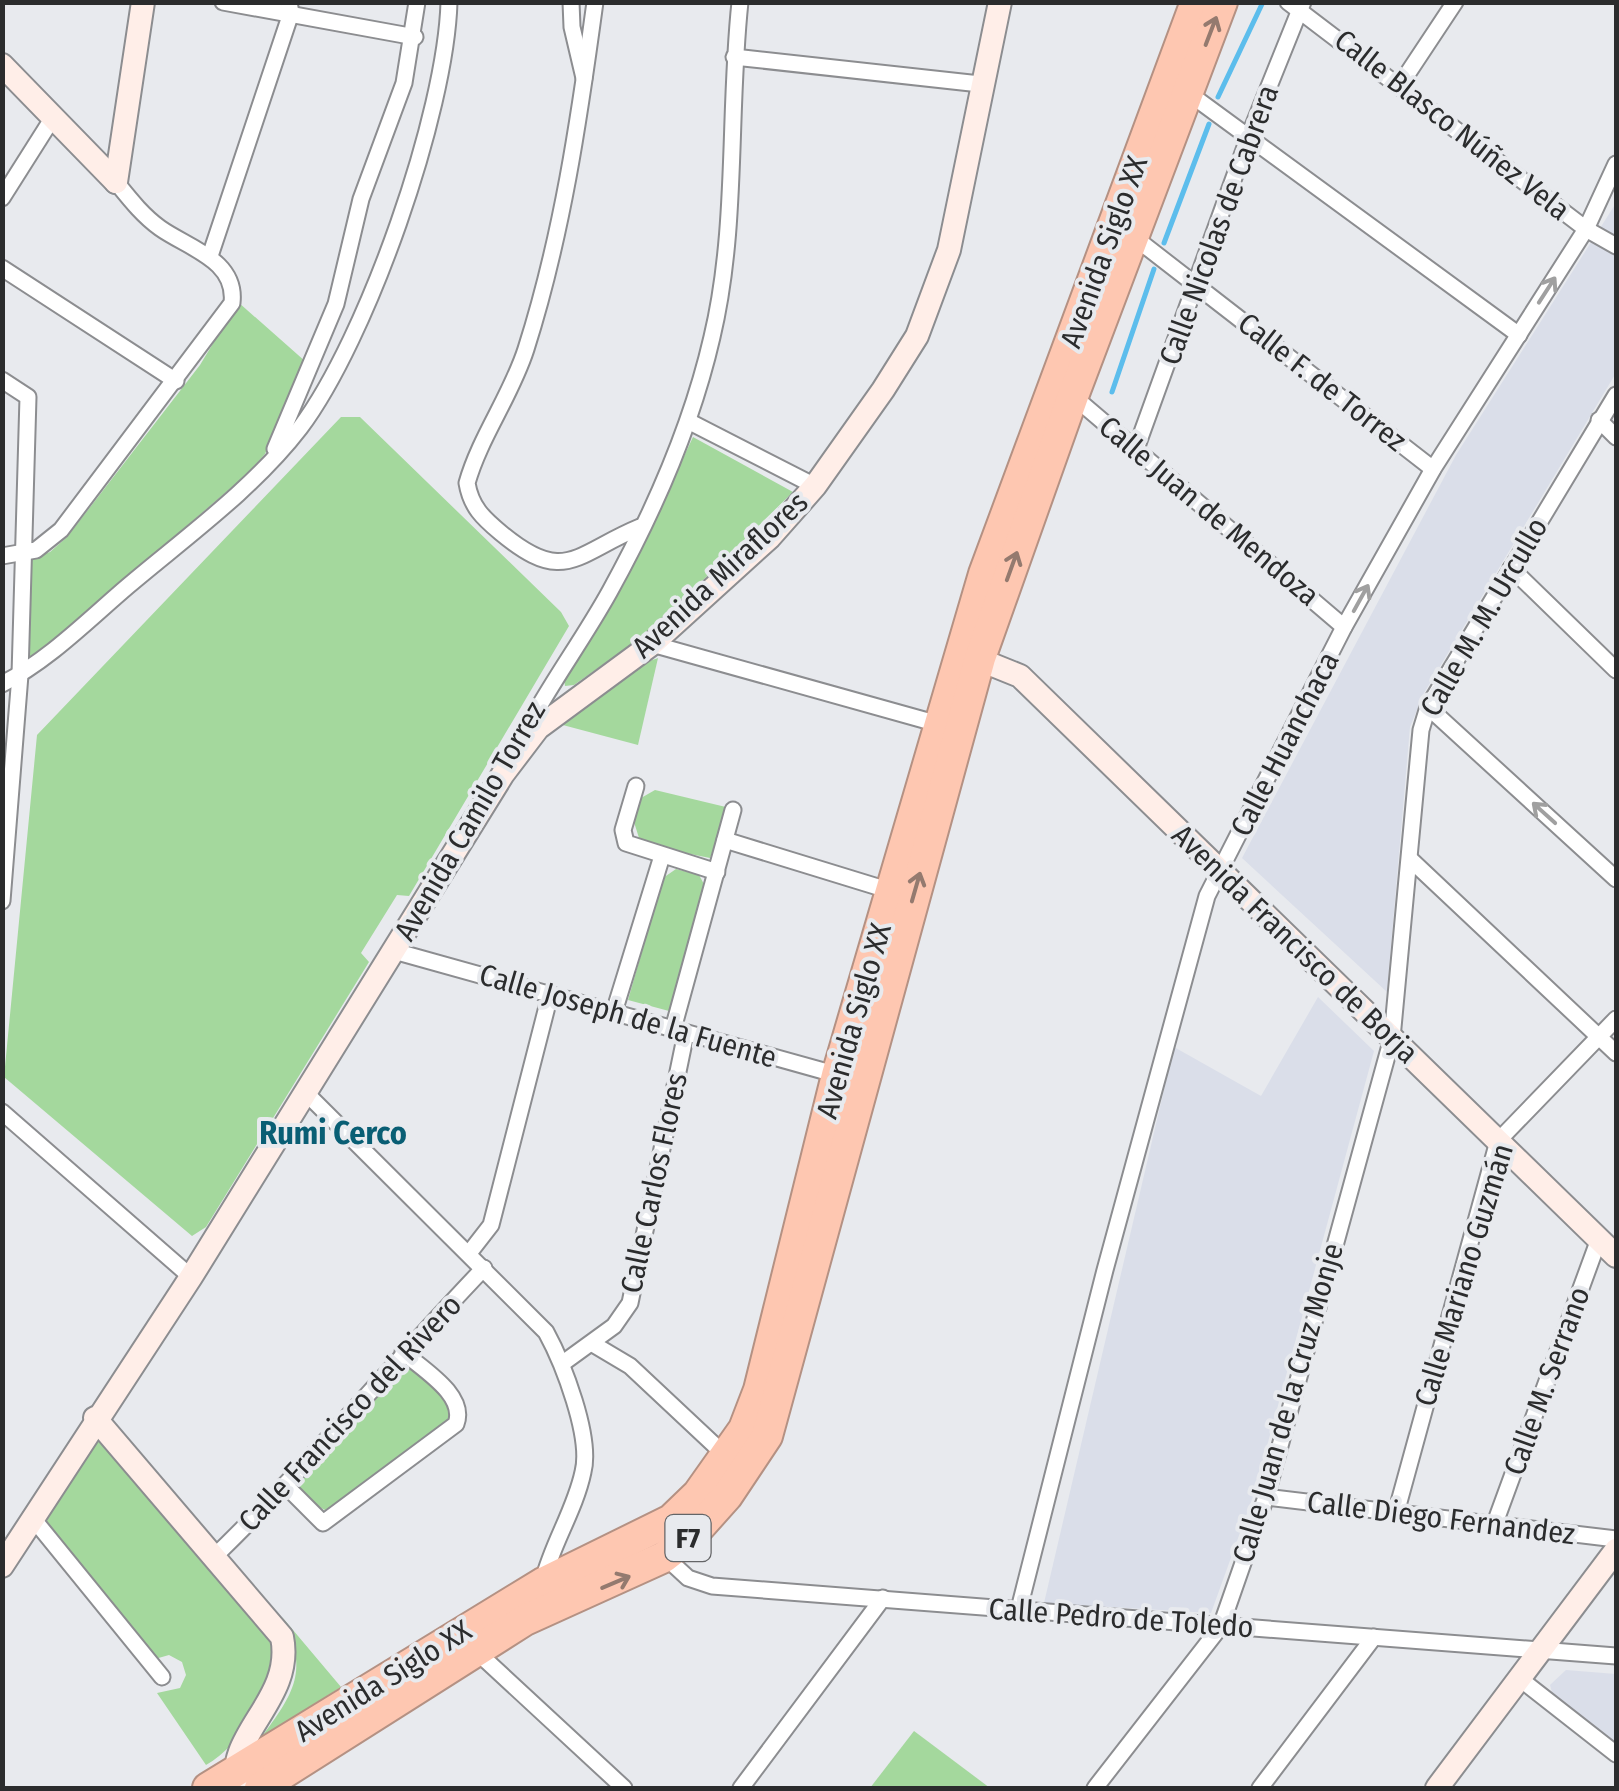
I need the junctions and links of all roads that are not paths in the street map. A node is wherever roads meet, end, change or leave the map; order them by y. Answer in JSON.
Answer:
{"nodes":[{"id":1,"x":143,"y":2,"type":"edge"},
{"id":2,"x":223,"y":2,"type":"edge"},
{"id":3,"x":418,"y":2,"type":"edge"},
{"id":4,"x":449,"y":2,"type":"edge"},
{"id":5,"x":571,"y":2,"type":"edge"},
{"id":6,"x":595,"y":2,"type":"edge"},
{"id":7,"x":740,"y":2,"type":"edge"},
{"id":8,"x":1000,"y":2,"type":"edge"},
{"id":9,"x":1196,"y":2,"type":"edge"},
{"id":10,"x":1222,"y":2,"type":"edge"},
{"id":11,"x":1455,"y":2,"type":"edge"},
{"id":12,"x":1298,"y":4,"type":"edge"},
{"id":13,"x":290,"y":8,"type":"edge"},
{"id":14,"x":415,"y":37,"type":"junction"},
{"id":15,"x":734,"y":57,"type":"junction"},
{"id":16,"x":2,"y":65,"type":"edge"},
{"id":17,"x":584,"y":78,"type":"junction"},
{"id":18,"x":980,"y":84,"type":"junction"},
{"id":19,"x":1400,"y":86,"type":"junction"},
{"id":20,"x":1187,"y":92,"type":"junction"},
{"id":21,"x":52,"y":119,"type":"junction"},
{"id":22,"x":1250,"y":136,"type":"junction"},
{"id":23,"x":1616,"y":164,"type":"edge"},
{"id":24,"x":116,"y":182,"type":"junction"},
{"id":25,"x":2,"y":198,"type":"edge"},
{"id":26,"x":1124,"y":230,"type":"junction"},
{"id":27,"x":1586,"y":230,"type":"junction"},
{"id":28,"x":1616,"y":246,"type":"edge"},
{"id":29,"x":210,"y":256,"type":"junction"},
{"id":30,"x":2,"y":268,"type":"edge"},
{"id":31,"x":1198,"y":285,"type":"junction"},
{"id":32,"x":1518,"y":335,"type":"junction"},
{"id":33,"x":2,"y":380,"type":"edge"},
{"id":34,"x":176,"y":381,"type":"junction"},
{"id":35,"x":1616,"y":394,"type":"edge"},
{"id":36,"x":1072,"y":396,"type":"junction"},
{"id":37,"x":1598,"y":420,"type":"junction"},
{"id":38,"x":688,"y":421,"type":"junction"},
{"id":39,"x":1616,"y":437,"type":"edge"},
{"id":40,"x":1136,"y":449,"type":"junction"},
{"id":41,"x":270,"y":458,"type":"junction"},
{"id":42,"x":1433,"y":469,"type":"junction"},
{"id":43,"x":815,"y":486,"type":"junction"},
{"id":44,"x":640,"y":528,"type":"junction"},
{"id":45,"x":2,"y":556,"type":"edge"},
{"id":46,"x":22,"y":556,"type":"junction"},
{"id":47,"x":1510,"y":568,"type":"junction"},
{"id":48,"x":1344,"y":627,"type":"junction"},
{"id":49,"x":652,"y":644,"type":"junction"},
{"id":50,"x":970,"y":655,"type":"junction"},
{"id":51,"x":1616,"y":670,"type":"edge"},
{"id":52,"x":20,"y":675,"type":"junction"},
{"id":53,"x":2,"y":684,"type":"edge"},
{"id":54,"x":1428,"y":707,"type":"junction"},
{"id":55,"x":10,"y":708,"type":"edge"},
{"id":56,"x":949,"y":727,"type":"junction"},
{"id":57,"x":503,"y":774,"type":"junction"},
{"id":58,"x":636,"y":786,"type":"dead end"},
{"id":59,"x":733,"y":810,"type":"dead end"},
{"id":60,"x":726,"y":840,"type":"junction"},
{"id":61,"x":662,"y":856,"type":"junction"},
{"id":62,"x":1410,"y":860,"type":"junction"},
{"id":63,"x":1220,"y":871,"type":"junction"},
{"id":64,"x":717,"y":872,"type":"junction"},
{"id":65,"x":1616,"y":879,"type":"edge"},
{"id":66,"x":891,"y":891,"type":"junction"},
{"id":67,"x":2,"y":900,"type":"edge"},
{"id":68,"x":394,"y":951,"type":"junction"},
{"id":69,"x":550,"y":995,"type":"junction"},
{"id":70,"x":614,"y":1012,"type":"junction"},
{"id":71,"x":1616,"y":1019,"type":"edge"},
{"id":72,"x":679,"y":1031,"type":"junction"},
{"id":73,"x":1599,"y":1036,"type":"junction"},
{"id":74,"x":1392,"y":1038,"type":"junction"},
{"id":75,"x":1616,"y":1053,"type":"edge"},
{"id":76,"x":849,"y":1078,"type":"junction"},
{"id":77,"x":306,"y":1093,"type":"junction"},
{"id":78,"x":2,"y":1112,"type":"edge"},
{"id":79,"x":1498,"y":1140,"type":"junction"},
{"id":80,"x":1599,"y":1239,"type":"junction"},
{"id":81,"x":470,"y":1252,"type":"junction"},
{"id":82,"x":1616,"y":1256,"type":"edge"},
{"id":83,"x":484,"y":1268,"type":"junction"},
{"id":84,"x":191,"y":1276,"type":"junction"},
{"id":85,"x":593,"y":1344,"type":"junction"},
{"id":86,"x":403,"y":1352,"type":"junction"},
{"id":87,"x":563,"y":1363,"type":"junction"},
{"id":88,"x":95,"y":1418,"type":"junction"},
{"id":89,"x":725,"y":1455,"type":"junction"},
{"id":90,"x":286,"y":1487,"type":"junction"},
{"id":91,"x":1266,"y":1496,"type":"junction"},
{"id":92,"x":1396,"y":1513,"type":"junction"},
{"id":93,"x":31,"y":1516,"type":"junction"},
{"id":94,"x":1495,"y":1523,"type":"junction"},
{"id":95,"x":1616,"y":1539,"type":"edge"},
{"id":96,"x":655,"y":1546,"type":"junction"},
{"id":97,"x":1616,"y":1550,"type":"edge"},
{"id":98,"x":215,"y":1556,"type":"junction"},
{"id":99,"x":2,"y":1566,"type":"edge"},
{"id":100,"x":548,"y":1596,"type":"junction"},
{"id":101,"x":883,"y":1598,"type":"junction"},
{"id":102,"x":1020,"y":1609,"type":"junction"},
{"id":103,"x":1221,"y":1626,"type":"junction"},
{"id":104,"x":1374,"y":1637,"type":"junction"},
{"id":105,"x":1539,"y":1650,"type":"junction"},
{"id":106,"x":477,"y":1652,"type":"junction"},
{"id":107,"x":1616,"y":1656,"type":"edge"},
{"id":108,"x":162,"y":1677,"type":"dead end"},
{"id":109,"x":1519,"y":1678,"type":"junction"},
{"id":110,"x":1616,"y":1754,"type":"edge"},
{"id":111,"x":235,"y":1785,"type":"edge"},
{"id":112,"x":624,"y":1788,"type":"edge"},
{"id":113,"x":740,"y":1788,"type":"edge"},
{"id":114,"x":1095,"y":1788,"type":"edge"},
{"id":115,"x":1260,"y":1788,"type":"edge"},
{"id":116,"x":1437,"y":1788,"type":"edge"}],
"edges":[{"from":1,"to":24,"type":"street"},
{"from":2,"to":13,"type":"street"},
{"from":3,"to":14,"type":"street"},
{"from":4,"to":41,"type":"street"},
{"from":5,"to":17,"type":"street"},
{"from":6,"to":17,"type":"street"},
{"from":7,"to":15,"type":"street","name":"Avenida Camilo Torrez"},
{"from":8,"to":18,"type":"street","name":"Avenida Miraflores"},
{"from":9,"to":26,"type":"highway","name":"Avenida Siglo XX"},
{"from":20,"to":10,"type":"highway","name":"Avenida Siglo XX","one_way":true},
{"from":11,"to":19,"type":"street"},
{"from":12,"to":19,"type":"street","name":"Calle Blasco Núñez Vela"},
{"from":12,"to":22,"type":"street","name":"Calle Nicolas de Cabrera"},
{"from":13,"to":14,"type":"street"},
{"from":13,"to":29,"type":"street"},
{"from":14,"to":41,"type":"street"},
{"from":15,"to":18,"type":"street"},
{"from":15,"to":38,"type":"street","name":"Avenida Camilo Torrez"},
{"from":16,"to":21,"type":"street"},
{"from":17,"to":44,"type":"street"},
{"from":18,"to":43,"type":"street","name":"Avenida Miraflores"},
{"from":19,"to":27,"type":"street","name":"Calle Blasco Núñez Vela"},
{"from":20,"to":22,"type":"street"},
{"from":20,"to":26,"type":"highway","name":"Avenida Siglo XX"},
{"from":21,"to":24,"type":"street"},
{"from":21,"to":25,"type":"street"},
{"from":22,"to":31,"type":"street","name":"Calle Nicolas de Cabrera"},
{"from":22,"to":32,"type":"street"},
{"from":23,"to":27,"type":"street","name":"Calle Huanchaca"},
{"from":24,"to":29,"type":"street"},
{"from":26,"to":31,"type":"street","name":"Calle F. de Torrez"},
{"from":26,"to":36,"type":"highway","name":"Avenida Siglo XX"},
{"from":26,"to":50,"type":"highway","name":"Avenida Siglo XX"},
{"from":27,"to":28,"type":"street","name":"Calle Blasco Núñez Vela"},
{"from":32,"to":27,"type":"street","name":"Calle Huanchaca","one_way":true},
{"from":29,"to":34,"type":"street"},
{"from":30,"to":34,"type":"street"},
{"from":31,"to":40,"type":"street","name":"Calle Nicolas de Cabrera"},
{"from":31,"to":42,"type":"street","name":"Calle F. de Torrez"},
{"from":32,"to":42,"type":"street","name":"Calle Huanchaca"},
{"from":33,"to":46,"type":"street"},
{"from":34,"to":46,"type":"street"},
{"from":35,"to":37,"type":"street","name":"Calle M. M. Urcullo"},
{"from":36,"to":40,"type":"street","name":"Calle Juan de Mendoza"},
{"from":50,"to":36,"type":"highway","name":"Avenida Siglo XX","one_way":true},
{"from":37,"to":39,"type":"street"},
{"from":37,"to":47,"type":"street","name":"Calle M. M. Urcullo"},
{"from":38,"to":43,"type":"street"},
{"from":38,"to":44,"type":"street","name":"Avenida Camilo Torrez"},
{"from":40,"to":48,"type":"street","name":"Calle Juan de Mendoza"},
{"from":41,"to":52,"type":"street"},
{"from":48,"to":42,"type":"street","name":"Calle Huanchaca","one_way":true},
{"from":43,"to":49,"type":"street","name":"Avenida Miraflores"},
{"from":44,"to":57,"type":"street","name":"Avenida Camilo Torrez"},
{"from":45,"to":46,"type":"street"},
{"from":46,"to":52,"type":"street"},
{"from":47,"to":51,"type":"street"},
{"from":47,"to":54,"type":"street","name":"Calle M. M. Urcullo"},
{"from":48,"to":63,"type":"street","name":"Calle Huanchaca"},
{"from":49,"to":56,"type":"street"},
{"from":49,"to":57,"type":"street","name":"Avenida Miraflores"},
{"from":50,"to":56,"type":"highway","name":"Avenida Siglo XX","number":"F7"},
{"from":50,"to":63,"type":"street","name":"Avenida Francisco de Borja"},
{"from":52,"to":53,"type":"street"},
{"from":52,"to":55,"type":"street"},
{"from":54,"to":62,"type":"street","name":"Calle M. M. Urcullo"},
{"from":65,"to":54,"type":"street","one_way":true},
{"from":55,"to":67,"type":"street"},
{"from":56,"to":66,"type":"highway","name":"Avenida Siglo XX","number":"F7"},
{"from":76,"to":56,"type":"highway","name":"Avenida Siglo XX","number":"F7","one_way":true},
{"from":57,"to":68,"type":"street","name":"Avenida Camilo Torrez"},
{"from":58,"to":61,"type":"street"},
{"from":59,"to":60,"type":"street","name":"Calle Carlos Flores"},
{"from":60,"to":64,"type":"street","name":"Calle Carlos Flores"},
{"from":60,"to":66,"type":"street"},
{"from":61,"to":64,"type":"street"},
{"from":61,"to":70,"type":"street"},
{"from":62,"to":73,"type":"street"},
{"from":62,"to":74,"type":"street","name":"Calle M. M. Urcullo"},
{"from":63,"to":74,"type":"street","name":"Avenida Francisco de Borja"},
{"from":63,"to":102,"type":"street","name":"Calle Huanchaca"},
{"from":64,"to":72,"type":"street","name":"Calle Carlos Flores"},
{"from":66,"to":76,"type":"highway","name":"Avenida Siglo XX","number":"F7"},
{"from":68,"to":69,"type":"street","name":"Calle Joseph de la Fuente"},
{"from":68,"to":77,"type":"street","name":"Avenida Camilo Torrez"},
{"from":69,"to":70,"type":"street","name":"Calle Joseph de la Fuente"},
{"from":69,"to":81,"type":"street","name":"Calle Francisco del Rivero"},
{"from":70,"to":72,"type":"street","name":"Calle Joseph de la Fuente"},
{"from":71,"to":73,"type":"street","name":"Calle Mariano Guzmán"},
{"from":72,"to":76,"type":"street","name":"Calle Joseph de la Fuente"},
{"from":72,"to":85,"type":"street","name":"Calle Carlos Flores"},
{"from":73,"to":75,"type":"street"},
{"from":73,"to":79,"type":"street","name":"Calle Mariano Guzmán"},
{"from":74,"to":79,"type":"street","name":"Avenida Francisco de Borja"},
{"from":74,"to":91,"type":"street","name":"Calle Juan de la Cruz Monje"},
{"from":76,"to":89,"type":"highway","name":"Avenida Siglo XX","number":"F7"},
{"from":76,"to":96,"type":"highway","name":"Avenida Siglo XX","number":"F7"},
{"from":77,"to":81,"type":"street"},
{"from":77,"to":84,"type":"street","name":"Avenida Camilo Torrez"},
{"from":78,"to":84,"type":"street"},
{"from":79,"to":80,"type":"street","name":"Avenida Francisco de Borja"},
{"from":79,"to":92,"type":"street","name":"Calle Mariano Guzmán"},
{"from":80,"to":82,"type":"street","name":"Avenida Francisco de Borja"},
{"from":80,"to":94,"type":"street","name":"Calle M. Serrano"},
{"from":81,"to":83,"type":"street"},
{"from":83,"to":86,"type":"street","name":"Calle Francisco del Rivero"},
{"from":83,"to":87,"type":"street"},
{"from":84,"to":88,"type":"street","name":"Avenida Camilo Torrez"},
{"from":85,"to":87,"type":"street","name":"Calle Carlos Flores"},
{"from":85,"to":89,"type":"street"},
{"from":86,"to":90,"type":"street","name":"Calle Francisco del Rivero"},
{"from":86,"to":90,"type":"street"},
{"from":87,"to":100,"type":"street"},
{"from":88,"to":93,"type":"street","name":"Avenida Camilo Torrez"},
{"from":88,"to":98,"type":"street"},
{"from":89,"to":96,"type":"highway","name":"Avenida Siglo XX","number":"F7"},
{"from":90,"to":98,"type":"street","name":"Calle Francisco del Rivero"},
{"from":91,"to":92,"type":"street","name":"Calle Diego Fernandez"},
{"from":91,"to":103,"type":"street","name":"Calle Juan de la Cruz Monje"},
{"from":92,"to":94,"type":"street","name":"Calle Diego Fernandez"},
{"from":93,"to":99,"type":"street","name":"Avenida Camilo Torrez"},
{"from":93,"to":108,"type":"street"},
{"from":94,"to":95,"type":"street","name":"Calle Diego Fernandez"},
{"from":96,"to":100,"type":"highway","name":"Avenida Siglo XX","number":"F7"},
{"from":96,"to":101,"type":"street","name":"Calle Pedro de Toledo"},
{"from":97,"to":105,"type":"street"},
{"from":98,"to":111,"type":"street"},
{"from":100,"to":106,"type":"highway","name":"Avenida Siglo XX","number":"F7"},
{"from":100,"to":111,"type":"highway","name":"Avenida Siglo XX","number":"F7"},
{"from":101,"to":102,"type":"street","name":"Calle Pedro de Toledo"},
{"from":101,"to":113,"type":"street"},
{"from":102,"to":103,"type":"street","name":"Calle Pedro de Toledo"},
{"from":103,"to":104,"type":"street","name":"Calle Pedro de Toledo"},
{"from":103,"to":114,"type":"street","name":"Calle Juan de la Cruz Monje"},
{"from":104,"to":105,"type":"street","name":"Calle Pedro de Toledo"},
{"from":104,"to":115,"type":"street"},
{"from":105,"to":107,"type":"street","name":"Calle Pedro de Toledo"},
{"from":105,"to":109,"type":"street"},
{"from":106,"to":111,"type":"highway","name":"Avenida Siglo XX","number":"F7"},
{"from":106,"to":112,"type":"street"},
{"from":109,"to":110,"type":"street"},
{"from":109,"to":116,"type":"street"}]}
